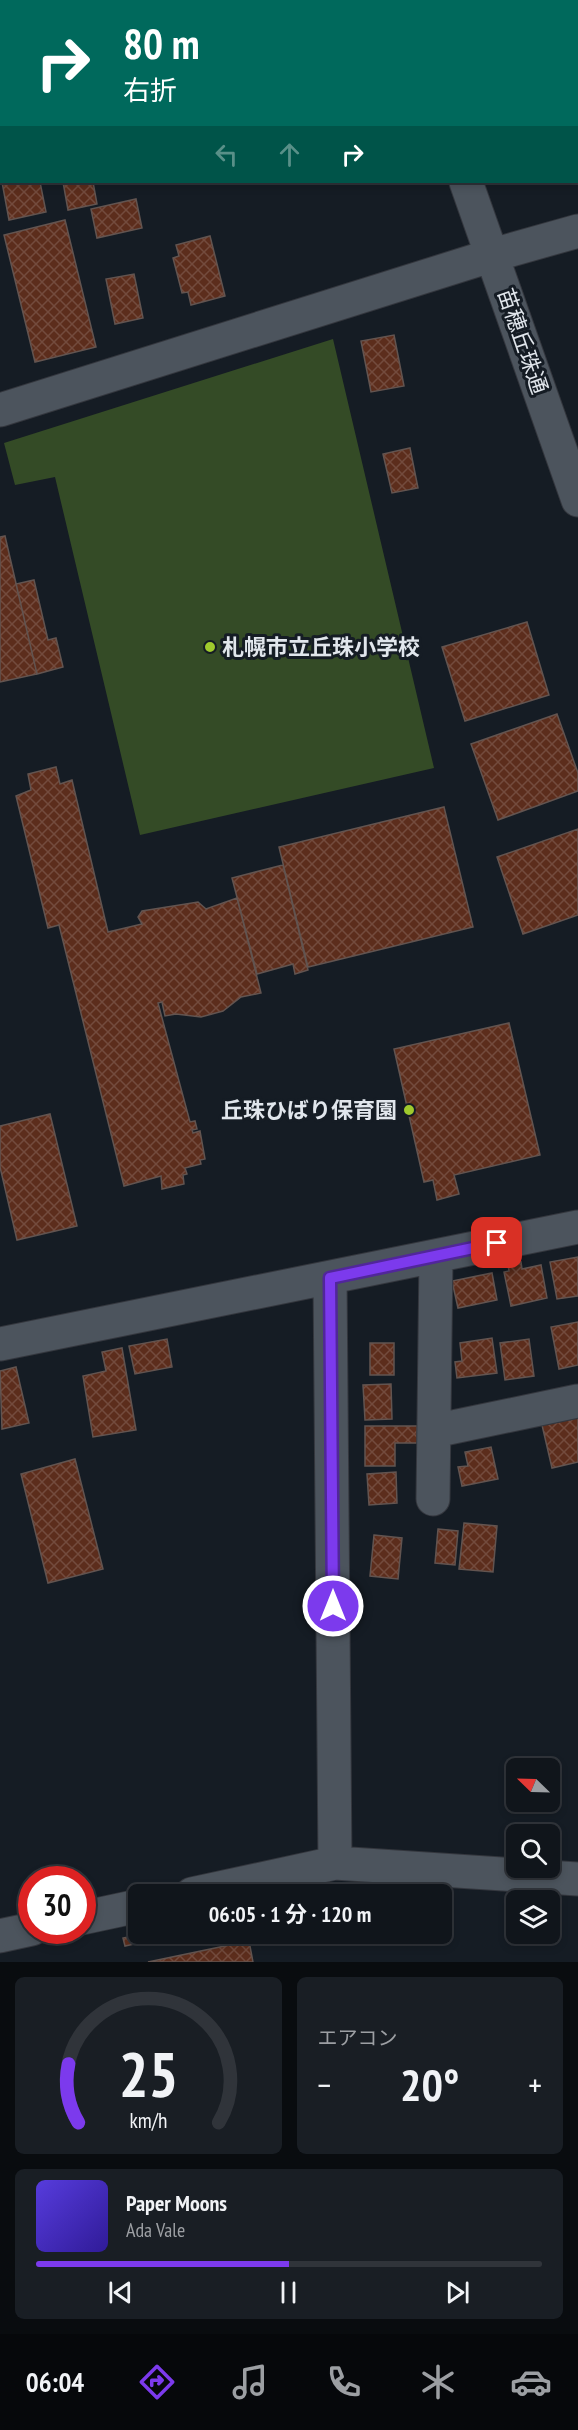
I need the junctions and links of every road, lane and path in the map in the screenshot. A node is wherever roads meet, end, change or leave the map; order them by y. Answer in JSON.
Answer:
{"nodes":[{"id":1,"x":466,"y":183,"type":"edge"},
{"id":2,"x":578,"y":231,"type":"edge"},
{"id":3,"x":493,"y":255,"type":"junction"},
{"id":4,"x":0,"y":410,"type":"edge"},
{"id":5,"x":578,"y":500,"type":"edge"},
{"id":6,"x":578,"y":1227,"type":"edge"},
{"id":7,"x":436,"y":1256,"type":"junction"},
{"id":8,"x":330,"y":1278,"type":"junction"},
{"id":9,"x":0,"y":1344,"type":"edge"},
{"id":10,"x":578,"y":1401,"type":"edge"},
{"id":11,"x":434,"y":1431,"type":"junction"},
{"id":12,"x":433,"y":1499,"type":"dead end"},
{"id":13,"x":335,"y":1863,"type":"junction"},
{"id":14,"x":578,"y":1879,"type":"edge"},
{"id":15,"x":238,"y":1884,"type":"edge"},
{"id":16,"x":128,"y":1908,"type":"edge"},
{"id":17,"x":96,"y":1915,"type":"edge"},
{"id":18,"x":18,"y":1932,"type":"edge"},
{"id":19,"x":0,"y":1936,"type":"edge"}],
"edges":[{"from":1,"to":3,"type":"street","name":"苗穂丘珠通"},
{"from":2,"to":3,"type":"street"},
{"from":3,"to":4,"type":"street"},
{"from":3,"to":5,"type":"street","name":"苗穂丘珠通"},
{"from":6,"to":7,"type":"street"},
{"from":7,"to":8,"type":"street"},
{"from":7,"to":11,"type":"street"},
{"from":8,"to":9,"type":"street"},
{"from":8,"to":13,"type":"street"},
{"from":10,"to":11,"type":"street"},
{"from":11,"to":12,"type":"street"},
{"from":13,"to":14,"type":"street"},
{"from":13,"to":15,"type":"street"},
{"from":16,"to":17,"type":"street"},
{"from":18,"to":19,"type":"street"}]}
